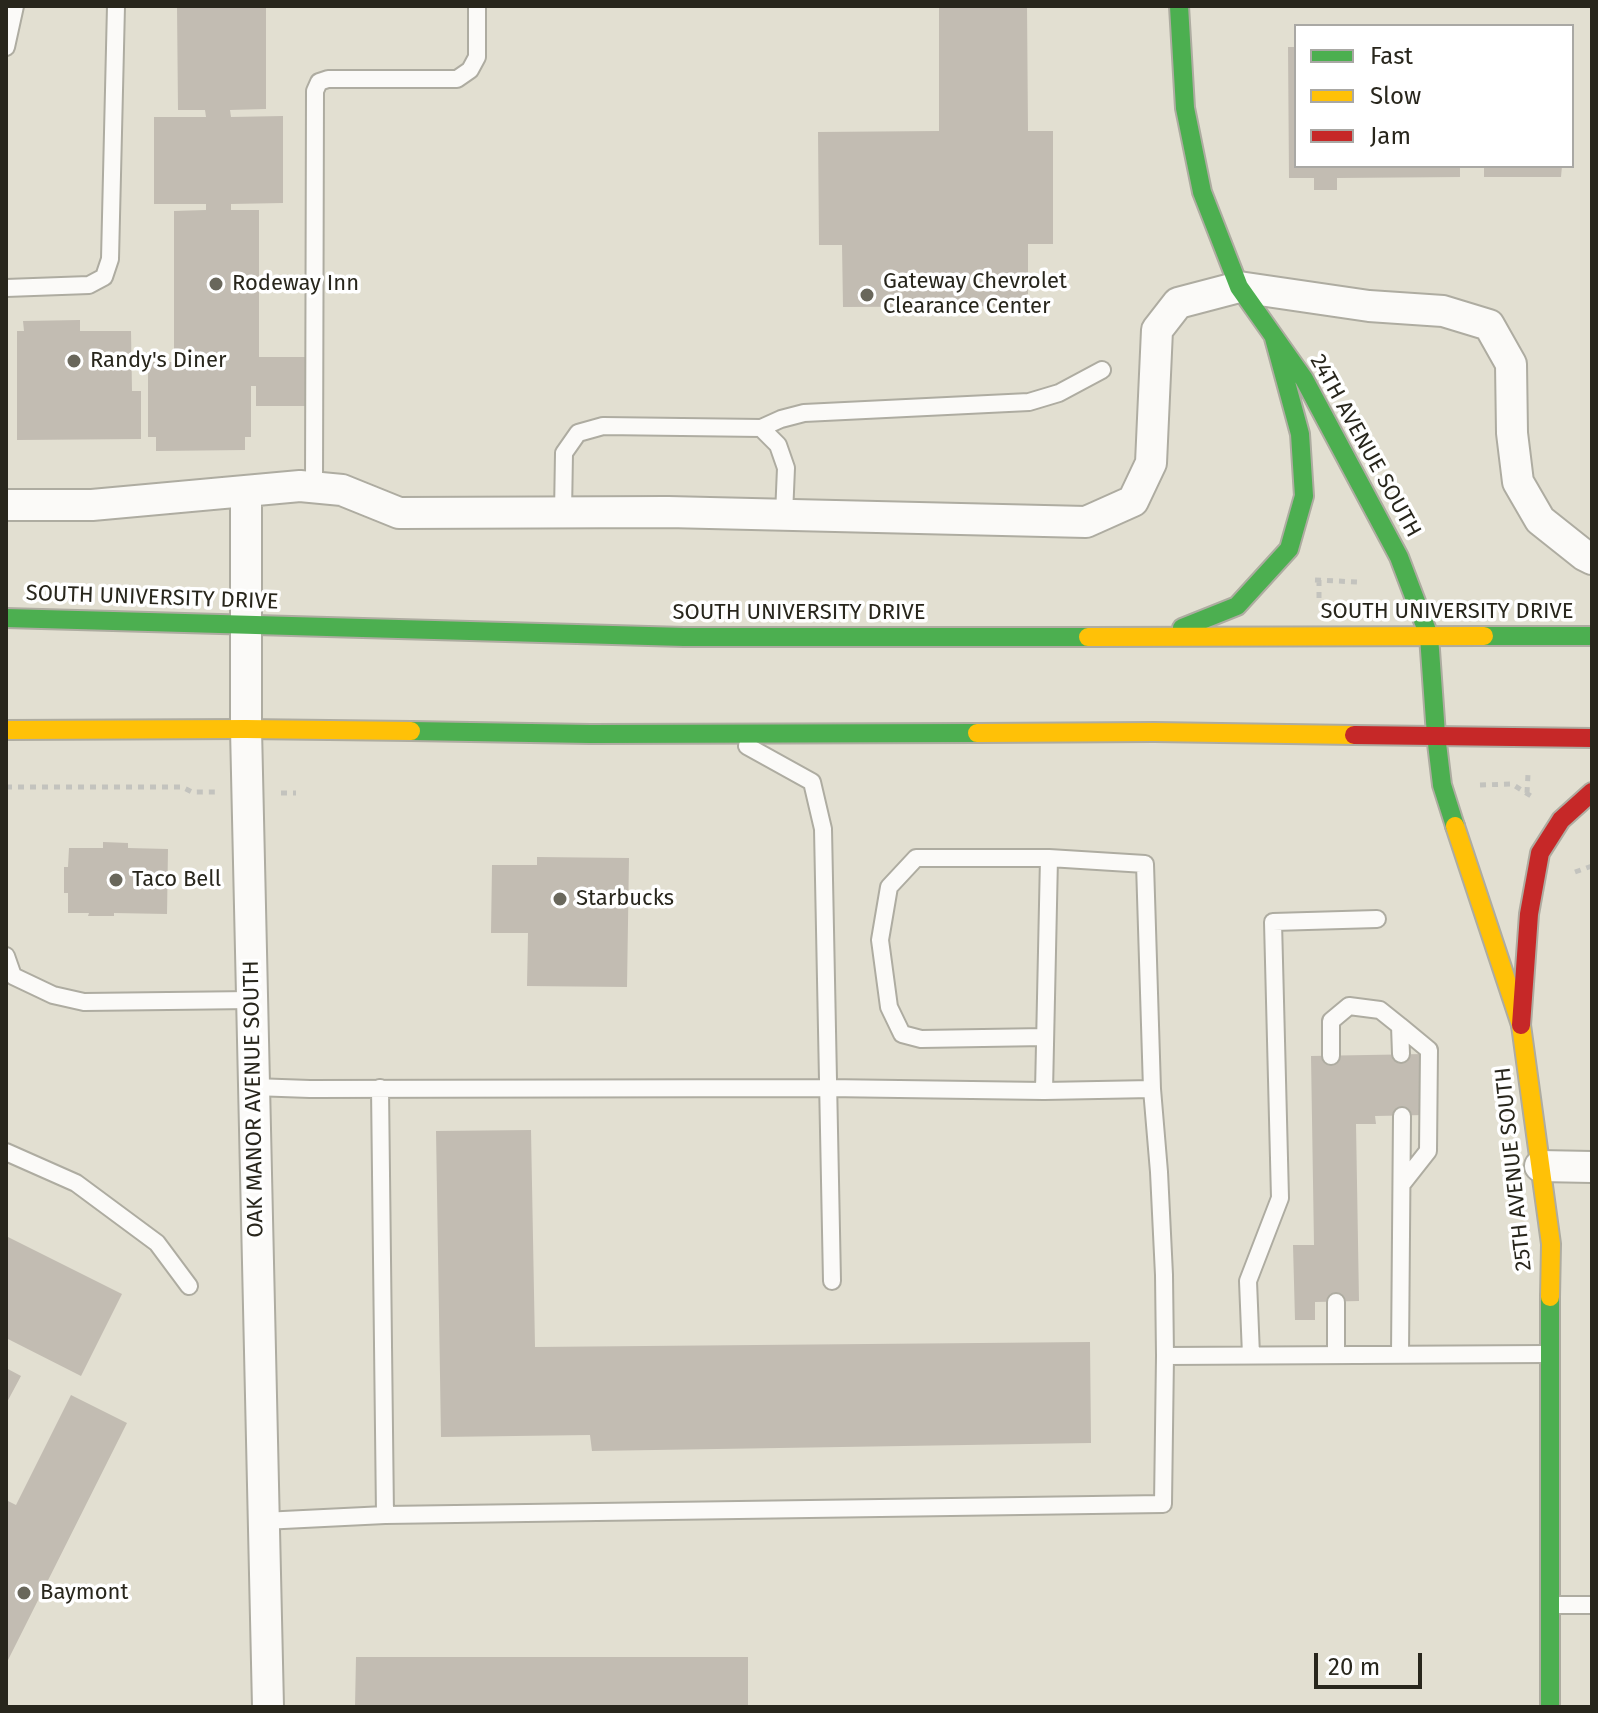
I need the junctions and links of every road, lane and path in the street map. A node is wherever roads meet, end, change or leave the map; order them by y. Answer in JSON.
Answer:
{"nodes":[{"id":1,"x":15,"y":6,"type":"edge"},
{"id":2,"x":116,"y":6,"type":"edge"},
{"id":3,"x":477,"y":6,"type":"edge"},
{"id":4,"x":1179,"y":6,"type":"edge"},
{"id":5,"x":6,"y":47,"type":"edge"},
{"id":6,"x":1239,"y":287,"type":"junction"},
{"id":7,"x":6,"y":288,"type":"edge"},
{"id":8,"x":1274,"y":338,"type":"junction"},
{"id":9,"x":1102,"y":370,"type":"dead end"},
{"id":10,"x":761,"y":428,"type":"junction"},
{"id":11,"x":314,"y":487,"type":"junction"},
{"id":12,"x":246,"y":491,"type":"junction"},
{"id":13,"x":6,"y":505,"type":"edge"},
{"id":14,"x":563,"y":513,"type":"junction"},
{"id":15,"x":784,"y":515,"type":"junction"},
{"id":16,"x":1592,"y":559,"type":"edge"},
{"id":17,"x":1308,"y":580,"type":"dead end"},
{"id":18,"x":1319,"y":580,"type":"junction"},
{"id":19,"x":1358,"y":582,"type":"dead end"},
{"id":20,"x":1319,"y":604,"type":"dead end"},
{"id":21,"x":6,"y":618,"type":"edge"},
{"id":22,"x":246,"y":625,"type":"junction"},
{"id":23,"x":1429,"y":636,"type":"junction"},
{"id":24,"x":1592,"y":636,"type":"edge"},
{"id":25,"x":1162,"y":637,"type":"junction"},
{"id":26,"x":246,"y":729,"type":"junction"},
{"id":27,"x":6,"y":730,"type":"edge"},
{"id":28,"x":724,"y":734,"type":"junction"},
{"id":29,"x":1436,"y":735,"type":"junction"},
{"id":30,"x":1592,"y":738,"type":"edge"},
{"id":31,"x":1476,"y":785,"type":"dead end"},
{"id":32,"x":6,"y":787,"type":"edge"},
{"id":33,"x":1592,"y":792,"type":"edge"},
{"id":34,"x":247,"y":793,"type":"junction"},
{"id":35,"x":296,"y":793,"type":"dead end"},
{"id":36,"x":1536,"y":800,"type":"dead end"},
{"id":37,"x":1592,"y":818,"type":"edge"},
{"id":38,"x":1561,"y":820,"type":"junction"},
{"id":39,"x":1049,"y":858,"type":"junction"},
{"id":40,"x":1377,"y":919,"type":"dead end"},
{"id":41,"x":6,"y":956,"type":"edge"},
{"id":42,"x":252,"y":1000,"type":"junction"},
{"id":43,"x":1521,"y":1025,"type":"junction"},
{"id":44,"x":1400,"y":1026,"type":"junction"},
{"id":45,"x":1045,"y":1037,"type":"junction"},
{"id":46,"x":1401,"y":1054,"type":"dead end"},
{"id":47,"x":1331,"y":1056,"type":"dead end"},
{"id":48,"x":253,"y":1087,"type":"junction"},
{"id":49,"x":380,"y":1088,"type":"junction"},
{"id":50,"x":827,"y":1088,"type":"junction"},
{"id":51,"x":1152,"y":1089,"type":"junction"},
{"id":52,"x":1044,"y":1091,"type":"junction"},
{"id":53,"x":1402,"y":1116,"type":"dead end"},
{"id":54,"x":6,"y":1152,"type":"edge"},
{"id":55,"x":1540,"y":1166,"type":"junction"},
{"id":56,"x":1592,"y":1167,"type":"edge"},
{"id":57,"x":1402,"y":1184,"type":"junction"},
{"id":58,"x":832,"y":1281,"type":"dead end"},
{"id":59,"x":189,"y":1286,"type":"dead end"},
{"id":60,"x":1336,"y":1302,"type":"dead end"},
{"id":61,"x":1400,"y":1354,"type":"junction"},
{"id":62,"x":1549,"y":1354,"type":"junction"},
{"id":63,"x":1251,"y":1355,"type":"junction"},
{"id":64,"x":1336,"y":1355,"type":"junction"},
{"id":65,"x":1165,"y":1356,"type":"junction"},
{"id":66,"x":385,"y":1515,"type":"junction"},
{"id":67,"x":263,"y":1521,"type":"junction"},
{"id":68,"x":1551,"y":1605,"type":"junction"},
{"id":69,"x":1592,"y":1605,"type":"edge"},
{"id":70,"x":268,"y":1707,"type":"edge"},
{"id":71,"x":1550,"y":1707,"type":"edge"}],
"edges":[{"from":1,"to":5,"type":"lane"},
{"from":2,"to":7,"type":"lane"},
{"from":3,"to":11,"type":"lane"},
{"from":4,"to":6,"type":"main road","name":"24TH AVENUE SOUTH"},
{"from":6,"to":8,"type":"main road","name":"24TH AVENUE SOUTH"},
{"from":6,"to":15,"type":"street"},
{"from":6,"to":16,"type":"street"},
{"from":8,"to":23,"type":"main road","name":"24TH AVENUE SOUTH"},
{"from":8,"to":25,"type":"main road"},
{"from":9,"to":10,"type":"lane"},
{"from":10,"to":14,"type":"lane"},
{"from":10,"to":15,"type":"lane"},
{"from":11,"to":12,"type":"street"},
{"from":11,"to":14,"type":"street"},
{"from":12,"to":13,"type":"street"},
{"from":12,"to":22,"type":"street","name":"OAK MANOR AVENUE SOUTH"},
{"from":14,"to":15,"type":"street"},
{"from":17,"to":18,"type":"path"},
{"from":18,"to":19,"type":"path"},
{"from":18,"to":20,"type":"path"},
{"from":21,"to":22,"type":"main road","name":"SOUTH UNIVERSITY DRIVE"},
{"from":22,"to":25,"type":"main road","name":"SOUTH UNIVERSITY DRIVE"},
{"from":22,"to":26,"type":"street","name":"OAK MANOR AVENUE SOUTH"},
{"from":23,"to":24,"type":"main road","name":"SOUTH UNIVERSITY DRIVE"},
{"from":23,"to":25,"type":"main road","name":"SOUTH UNIVERSITY DRIVE"},
{"from":23,"to":29,"type":"main road","name":"24TH AVENUE SOUTH"},
{"from":26,"to":27,"type":"main road"},
{"from":26,"to":28,"type":"main road"},
{"from":26,"to":34,"type":"street","name":"OAK MANOR AVENUE SOUTH"},
{"from":28,"to":29,"type":"main road"},
{"from":28,"to":50,"type":"lane"},
{"from":29,"to":30,"type":"main road"},
{"from":29,"to":43,"type":"main road","name":"25TH AVENUE SOUTH"},
{"from":31,"to":36,"type":"path"},
{"from":32,"to":34,"type":"path"},
{"from":33,"to":38,"type":"main road"},
{"from":34,"to":35,"type":"path"},
{"from":34,"to":42,"type":"street","name":"OAK MANOR AVENUE SOUTH"},
{"from":37,"to":38,"type":"street"},
{"from":38,"to":43,"type":"main road"},
{"from":39,"to":45,"type":"lane"},
{"from":39,"to":45,"type":"lane"},
{"from":39,"to":51,"type":"lane"},
{"from":40,"to":63,"type":"lane"},
{"from":41,"to":42,"type":"lane"},
{"from":42,"to":48,"type":"street","name":"OAK MANOR AVENUE SOUTH"},
{"from":43,"to":55,"type":"main road","name":"25TH AVENUE SOUTH"},
{"from":44,"to":46,"type":"lane"},
{"from":44,"to":47,"type":"lane"},
{"from":44,"to":57,"type":"lane"},
{"from":45,"to":52,"type":"lane"},
{"from":48,"to":49,"type":"lane"},
{"from":48,"to":67,"type":"street","name":"OAK MANOR AVENUE SOUTH"},
{"from":49,"to":50,"type":"lane"},
{"from":49,"to":66,"type":"lane"},
{"from":50,"to":52,"type":"lane"},
{"from":50,"to":58,"type":"lane"},
{"from":51,"to":52,"type":"lane"},
{"from":51,"to":65,"type":"lane"},
{"from":53,"to":57,"type":"lane"},
{"from":54,"to":59,"type":"lane"},
{"from":55,"to":56,"type":"street"},
{"from":55,"to":62,"type":"main road","name":"25TH AVENUE SOUTH"},
{"from":57,"to":61,"type":"lane"},
{"from":60,"to":64,"type":"lane"},
{"from":61,"to":62,"type":"lane"},
{"from":61,"to":64,"type":"lane"},
{"from":62,"to":68,"type":"main road","name":"25TH AVENUE SOUTH"},
{"from":63,"to":64,"type":"lane"},
{"from":63,"to":65,"type":"lane"},
{"from":65,"to":66,"type":"lane"},
{"from":66,"to":67,"type":"lane"},
{"from":67,"to":70,"type":"street","name":"OAK MANOR AVENUE SOUTH"},
{"from":68,"to":69,"type":"lane"},
{"from":68,"to":71,"type":"main road","name":"25TH AVENUE SOUTH"}]}
